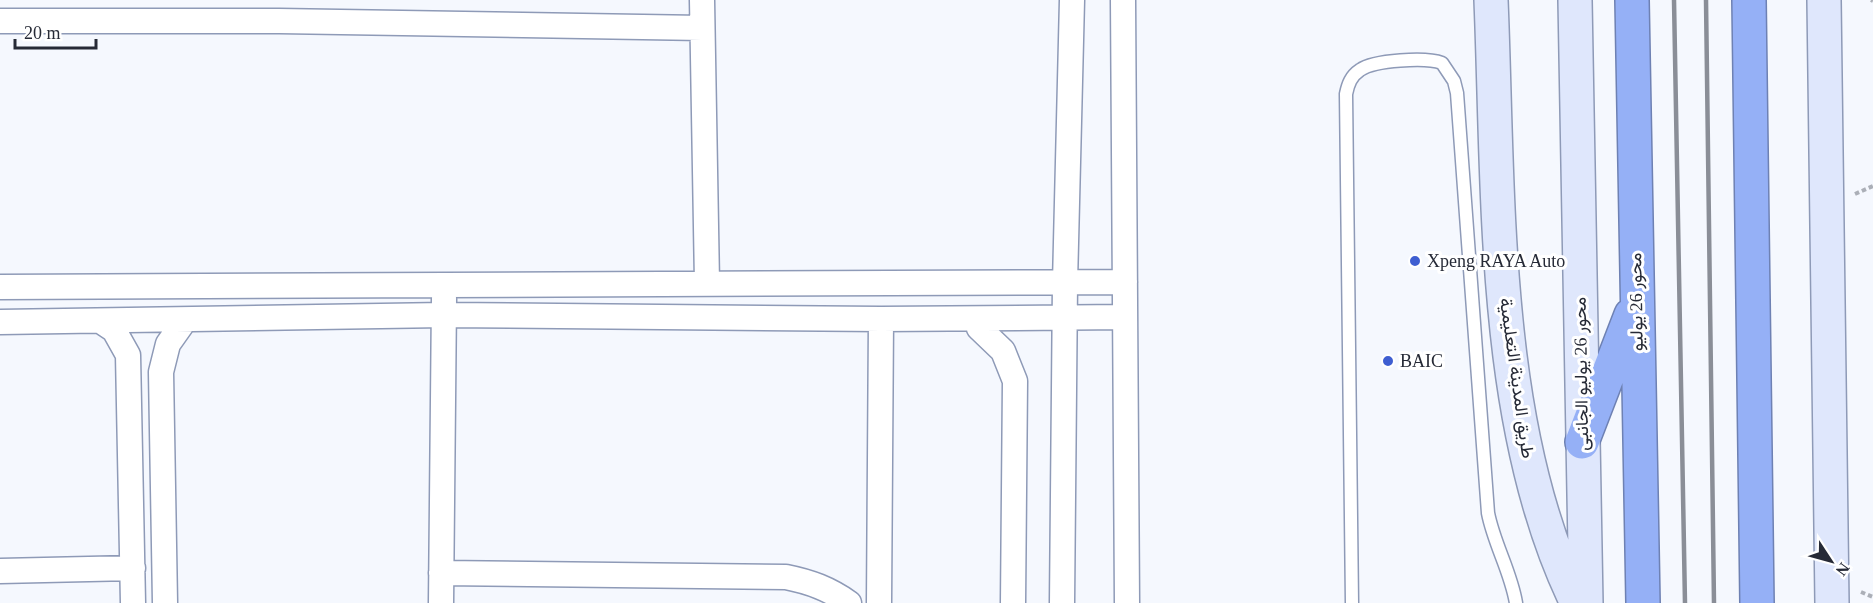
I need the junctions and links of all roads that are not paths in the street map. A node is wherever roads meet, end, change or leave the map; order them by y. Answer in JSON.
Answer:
{"nodes":[{"id":1,"x":702,"y":0,"type":"edge"},
{"id":2,"x":1072,"y":0,"type":"edge"},
{"id":3,"x":1123,"y":0,"type":"edge"},
{"id":4,"x":1491,"y":0,"type":"edge"},
{"id":5,"x":1575,"y":0,"type":"edge"},
{"id":6,"x":1632,"y":0,"type":"edge"},
{"id":7,"x":1749,"y":0,"type":"edge"},
{"id":8,"x":1824,"y":0,"type":"edge"},
{"id":9,"x":279,"y":11,"type":"edge"},
{"id":10,"x":0,"y":21,"type":"edge"},
{"id":11,"x":702,"y":28,"type":"junction"},
{"id":12,"x":1125,"y":282,"type":"junction"},
{"id":13,"x":707,"y":283,"type":"junction"},
{"id":14,"x":1065,"y":283,"type":"junction"},
{"id":15,"x":178,"y":284,"type":"junction"},
{"id":16,"x":411,"y":284,"type":"junction"},
{"id":17,"x":445,"y":284,"type":"junction"},
{"id":18,"x":0,"y":287,"type":"edge"},
{"id":19,"x":1636,"y":303,"type":"junction"},
{"id":20,"x":444,"y":315,"type":"junction"},
{"id":21,"x":412,"y":316,"type":"junction"},
{"id":22,"x":1125,"y":317,"type":"junction"},
{"id":23,"x":1065,"y":318,"type":"junction"},
{"id":24,"x":880,"y":319,"type":"junction"},
{"id":25,"x":980,"y":319,"type":"junction"},
{"id":26,"x":181,"y":321,"type":"junction"},
{"id":27,"x":0,"y":322,"type":"edge"},
{"id":28,"x":102,"y":322,"type":"junction"},
{"id":29,"x":1582,"y":442,"type":"junction"},
{"id":30,"x":133,"y":568,"type":"junction"},
{"id":31,"x":0,"y":571,"type":"edge"},
{"id":32,"x":441,"y":573,"type":"junction"},
{"id":33,"x":133,"y":603,"type":"edge"},
{"id":34,"x":165,"y":603,"type":"edge"},
{"id":35,"x":441,"y":603,"type":"edge"},
{"id":36,"x":849,"y":603,"type":"edge"},
{"id":37,"x":879,"y":603,"type":"edge"},
{"id":38,"x":1013,"y":603,"type":"edge"},
{"id":39,"x":1062,"y":603,"type":"edge"},
{"id":40,"x":1127,"y":603,"type":"edge"},
{"id":41,"x":1352,"y":603,"type":"edge"},
{"id":42,"x":1516,"y":603,"type":"edge"},
{"id":43,"x":1577,"y":603,"type":"edge"},
{"id":44,"x":1586,"y":603,"type":"edge"},
{"id":45,"x":1643,"y":603,"type":"edge"},
{"id":46,"x":1757,"y":603,"type":"edge"},
{"id":47,"x":1832,"y":603,"type":"edge"}],
"edges":[{"from":1,"to":11,"type":"street"},
{"from":2,"to":14,"type":"street"},
{"from":3,"to":12,"type":"street"},
{"from":4,"to":43,"type":"main road","name":"طريق المدينة التعليمية"},
{"from":5,"to":29,"type":"main road","name":"محور 26 يوليو الجانبى"},
{"from":6,"to":19,"type":"highway","name":"محور 26 يوليو"},
{"from":7,"to":46,"type":"highway"},
{"from":8,"to":47,"type":"main road"},
{"from":9,"to":10,"type":"street"},
{"from":9,"to":11,"type":"street"},
{"from":11,"to":13,"type":"street"},
{"from":12,"to":14,"type":"street"},
{"from":12,"to":22,"type":"street"},
{"from":13,"to":14,"type":"street"},
{"from":13,"to":17,"type":"street"},
{"from":14,"to":23,"type":"street"},
{"from":15,"to":16,"type":"street"},
{"from":15,"to":18,"type":"street"},
{"from":15,"to":26,"type":"street"},
{"from":16,"to":17,"type":"street"},
{"from":16,"to":21,"type":"street"},
{"from":17,"to":20,"type":"street"},
{"from":19,"to":29,"type":"highway"},
{"from":19,"to":45,"type":"highway","name":"محور 26 يوليو"},
{"from":20,"to":21,"type":"street"},
{"from":20,"to":24,"type":"street"},
{"from":20,"to":32,"type":"street"},
{"from":21,"to":26,"type":"street"},
{"from":22,"to":23,"type":"street"},
{"from":22,"to":40,"type":"street"},
{"from":23,"to":25,"type":"street"},
{"from":23,"to":39,"type":"street"},
{"from":24,"to":25,"type":"street"},
{"from":24,"to":37,"type":"street"},
{"from":25,"to":38,"type":"street"},
{"from":26,"to":28,"type":"street"},
{"from":26,"to":34,"type":"street"},
{"from":27,"to":28,"type":"street"},
{"from":28,"to":30,"type":"street"},
{"from":29,"to":44,"type":"main road","name":"محور 26 يوليو الجانبى"},
{"from":30,"to":31,"type":"street"},
{"from":30,"to":33,"type":"street"},
{"from":32,"to":35,"type":"street"},
{"from":32,"to":36,"type":"street"},
{"from":41,"to":42,"type":"lane"}]}
